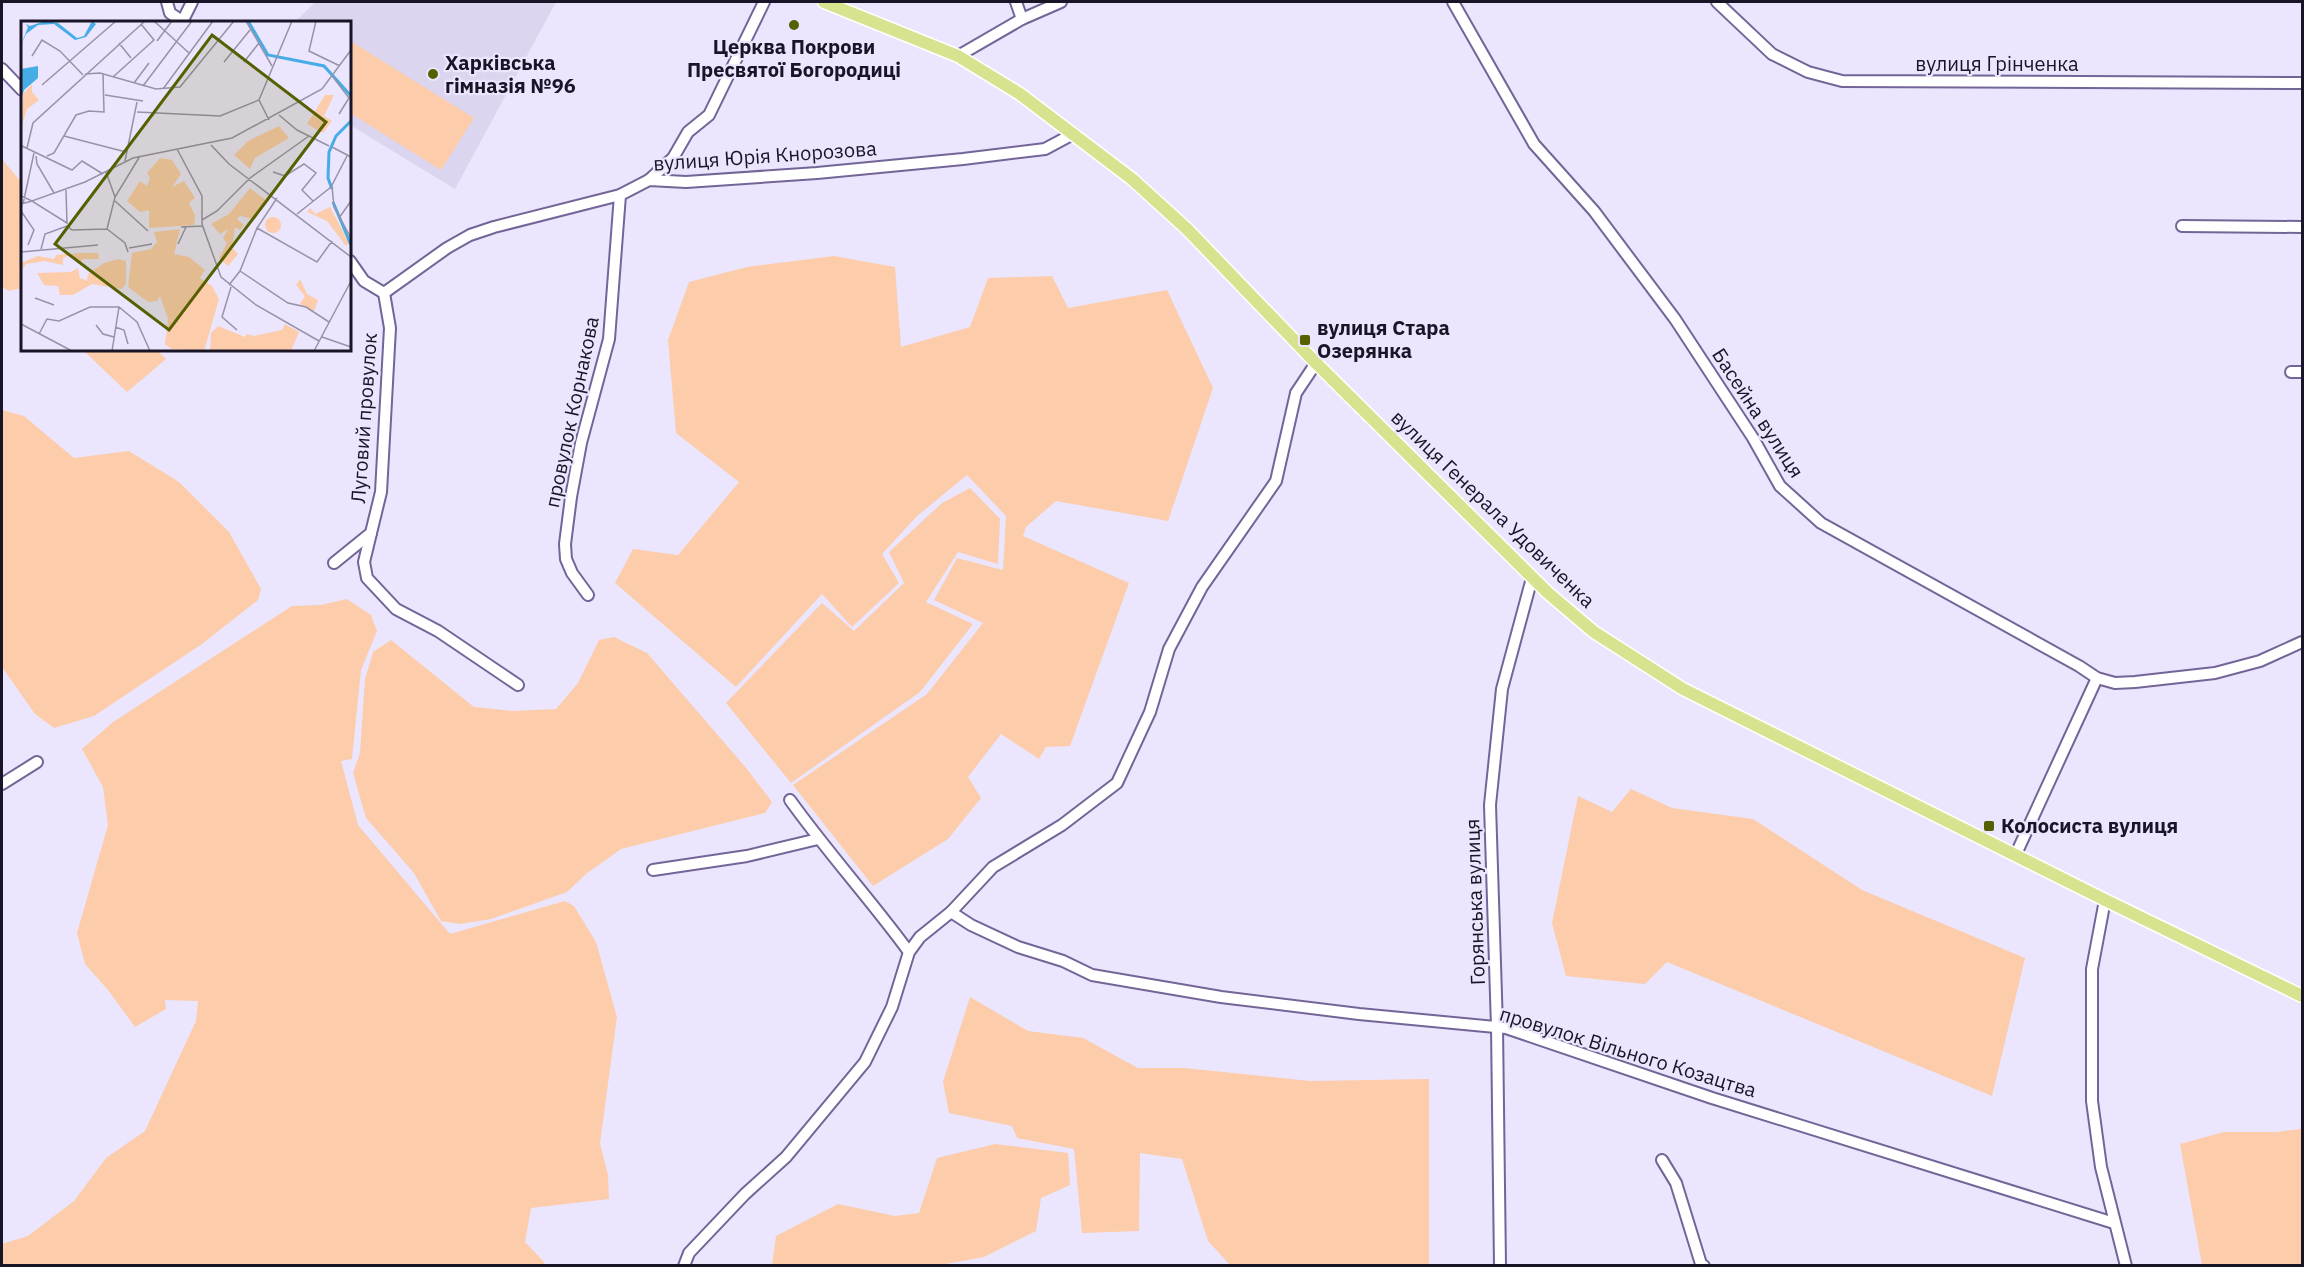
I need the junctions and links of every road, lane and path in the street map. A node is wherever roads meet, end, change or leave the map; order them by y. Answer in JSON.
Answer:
{"nodes":[{"id":1,"x":167,"y":2,"type":"edge"},
{"id":2,"x":192,"y":2,"type":"edge"},
{"id":3,"x":764,"y":2,"type":"edge"},
{"id":4,"x":824,"y":2,"type":"edge"},
{"id":5,"x":1016,"y":2,"type":"edge"},
{"id":6,"x":1061,"y":2,"type":"edge"},
{"id":7,"x":1453,"y":2,"type":"edge"},
{"id":8,"x":1717,"y":2,"type":"edge"},
{"id":9,"x":1023,"y":19,"type":"junction"},
{"id":10,"x":181,"y":21,"type":"edge"},
{"id":11,"x":182,"y":21,"type":"edge"},
{"id":12,"x":958,"y":56,"type":"junction"},
{"id":13,"x":2,"y":69,"type":"edge"},
{"id":14,"x":2302,"y":83,"type":"edge"},
{"id":15,"x":21,"y":89,"type":"edge"},
{"id":16,"x":1073,"y":134,"type":"junction"},
{"id":17,"x":649,"y":180,"type":"junction"},
{"id":18,"x":620,"y":195,"type":"junction"},
{"id":19,"x":2182,"y":226,"type":"dead end"},
{"id":20,"x":2302,"y":227,"type":"edge"},
{"id":21,"x":351,"y":262,"type":"edge"},
{"id":22,"x":384,"y":293,"type":"junction"},
{"id":23,"x":1316,"y":363,"type":"junction"},
{"id":24,"x":371,"y":533,"type":"junction"},
{"id":25,"x":334,"y":563,"type":"dead end"},
{"id":26,"x":1532,"y":578,"type":"junction"},
{"id":27,"x":588,"y":595,"type":"dead end"},
{"id":28,"x":2302,"y":642,"type":"edge"},
{"id":29,"x":2097,"y":678,"type":"junction"},
{"id":30,"x":518,"y":685,"type":"dead end"},
{"id":31,"x":37,"y":762,"type":"dead end"},
{"id":32,"x":2,"y":784,"type":"edge"},
{"id":33,"x":790,"y":801,"type":"dead end"},
{"id":34,"x":818,"y":839,"type":"junction"},
{"id":35,"x":2016,"y":854,"type":"junction"},
{"id":36,"x":653,"y":870,"type":"dead end"},
{"id":37,"x":2105,"y":900,"type":"junction"},
{"id":38,"x":951,"y":912,"type":"junction"},
{"id":39,"x":909,"y":952,"type":"junction"},
{"id":40,"x":2302,"y":996,"type":"edge"},
{"id":41,"x":1497,"y":1027,"type":"junction"},
{"id":42,"x":1662,"y":1160,"type":"dead end"},
{"id":43,"x":2114,"y":1223,"type":"junction"},
{"id":44,"x":684,"y":1266,"type":"edge"},
{"id":45,"x":1500,"y":1266,"type":"edge"},
{"id":46,"x":1704,"y":1266,"type":"edge"},
{"id":47,"x":2126,"y":1266,"type":"edge"}],
"edges":[{"from":1,"to":10,"type":"street"},
{"from":2,"to":11,"type":"street"},
{"from":3,"to":17,"type":"street"},
{"from":4,"to":12,"type":"main road","name":"вулиця Генерала Удовиченка"},
{"from":5,"to":9,"type":"street"},
{"from":6,"to":9,"type":"street"},
{"from":7,"to":29,"type":"street","name":"Басейна вулиця"},
{"from":8,"to":14,"type":"street","name":"вулиця Грінченка"},
{"from":9,"to":12,"type":"street"},
{"from":12,"to":16,"type":"main road","name":"вулиця Генерала Удовиченка"},
{"from":13,"to":15,"type":"street"},
{"from":16,"to":17,"type":"street","name":"вулиця Юрія Кнорозова"},
{"from":16,"to":23,"type":"main road","name":"вулиця Генерала Удовиченка"},
{"from":17,"to":18,"type":"street","name":"вулиця Юрія Кнорозова"},
{"from":18,"to":22,"type":"street","name":"вулиця Юрія Кнорозова"},
{"from":18,"to":27,"type":"street","name":"провулок Корнакова"},
{"from":19,"to":20,"type":"street"},
{"from":21,"to":22,"type":"street"},
{"from":22,"to":24,"type":"street","name":"Луговий провулок"},
{"from":23,"to":26,"type":"main road","name":"вулиця Генерала Удовиченка"},
{"from":23,"to":38,"type":"street"},
{"from":24,"to":25,"type":"street","name":"Луговий провулок"},
{"from":24,"to":30,"type":"street"},
{"from":26,"to":35,"type":"main road","name":"вулиця Генерала Удовиченка"},
{"from":26,"to":41,"type":"street","name":"Горянська вулиця"},
{"from":28,"to":29,"type":"street","name":"Басейна вулиця"},
{"from":29,"to":35,"type":"street"},
{"from":31,"to":32,"type":"street"},
{"from":33,"to":34,"type":"street"},
{"from":34,"to":36,"type":"street"},
{"from":34,"to":39,"type":"street"},
{"from":35,"to":37,"type":"main road","name":"вулиця Генерала Удовиченка"},
{"from":37,"to":40,"type":"main road","name":"вулиця Генерала Удовиченка"},
{"from":37,"to":43,"type":"street"},
{"from":38,"to":39,"type":"street"},
{"from":38,"to":41,"type":"street","name":"провулок Вільного Козацтва"},
{"from":39,"to":44,"type":"street"},
{"from":41,"to":43,"type":"street","name":"провулок Вільного Козацтва"},
{"from":41,"to":45,"type":"street","name":"Горянська вулиця"},
{"from":42,"to":46,"type":"street"},
{"from":43,"to":47,"type":"street"}]}
